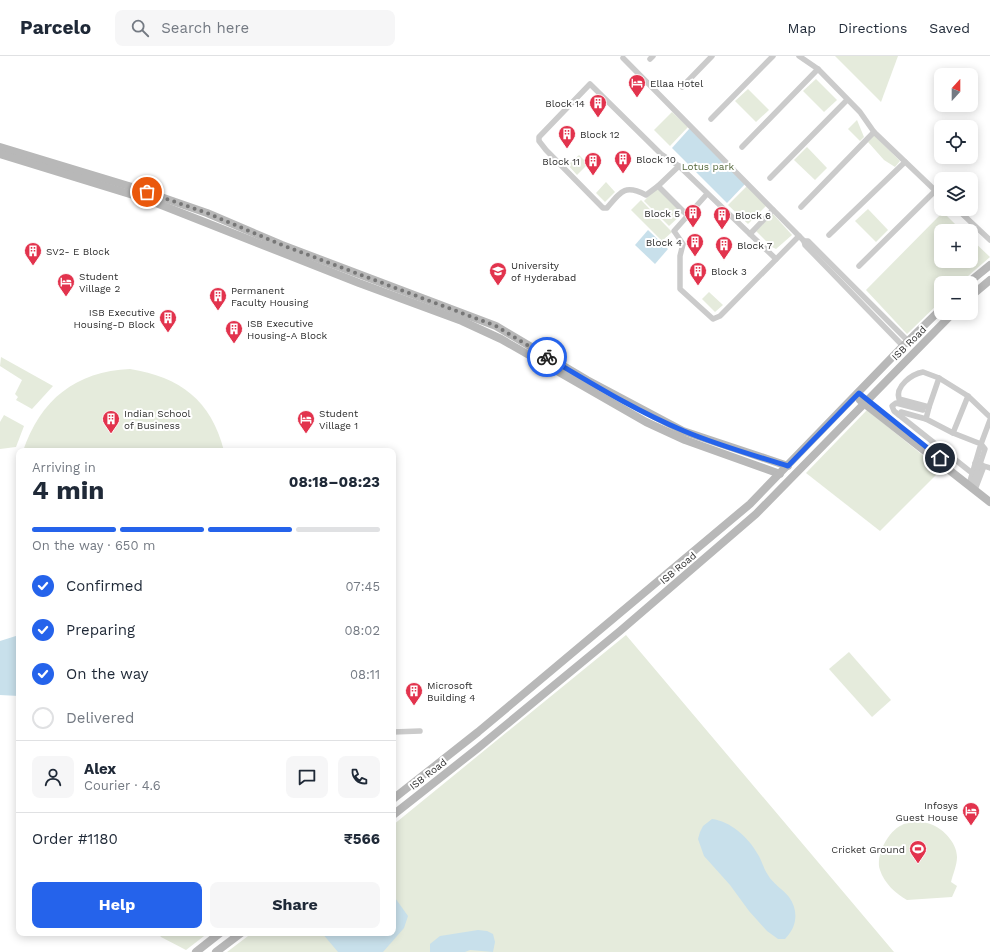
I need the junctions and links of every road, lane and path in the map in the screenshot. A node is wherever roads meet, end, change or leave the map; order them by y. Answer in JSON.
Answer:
{"nodes":[{"id":1,"x":712,"y":56,"type":"edge"},
{"id":2,"x":773,"y":56,"type":"edge"},
{"id":3,"x":799,"y":56,"type":"edge"},
{"id":4,"x":623,"y":58,"type":"dead end"},
{"id":5,"x":818,"y":69,"type":"junction"},
{"id":6,"x":682,"y":87,"type":"dead end"},
{"id":7,"x":847,"y":100,"type":"junction"},
{"id":8,"x":711,"y":119,"type":"dead end"},
{"id":9,"x":874,"y":132,"type":"junction"},
{"id":10,"x":0,"y":146,"type":"edge"},
{"id":11,"x":742,"y":147,"type":"dead end"},
{"id":12,"x":0,"y":154,"type":"edge"},
{"id":13,"x":905,"y":162,"type":"junction"},
{"id":14,"x":679,"y":166,"type":"junction"},
{"id":15,"x":770,"y":178,"type":"dead end"},
{"id":16,"x":658,"y":186,"type":"junction"},
{"id":17,"x":934,"y":190,"type":"edge"},
{"id":18,"x":934,"y":192,"type":"edge"},
{"id":19,"x":707,"y":194,"type":"junction"},
{"id":20,"x":801,"y":207,"type":"dead end"},
{"id":21,"x":773,"y":210,"type":"junction"},
{"id":22,"x":687,"y":215,"type":"junction"},
{"id":23,"x":964,"y":216,"type":"edge"},
{"id":24,"x":750,"y":234,"type":"junction"},
{"id":25,"x":829,"y":235,"type":"dead end"},
{"id":26,"x":799,"y":236,"type":"junction"},
{"id":27,"x":990,"y":240,"type":"edge"},
{"id":28,"x":990,"y":246,"type":"edge"},
{"id":29,"x":776,"y":260,"type":"junction"},
{"id":30,"x":990,"y":265,"type":"edge"},
{"id":31,"x":859,"y":266,"type":"dead end"},
{"id":32,"x":977,"y":276,"type":"edge"},
{"id":33,"x":990,"y":280,"type":"edge"},
{"id":34,"x":978,"y":290,"type":"edge"},
{"id":35,"x":934,"y":316,"type":"edge"},
{"id":36,"x":946,"y":320,"type":"edge"},
{"id":37,"x":905,"y":344,"type":"junction"},
{"id":38,"x":939,"y":378,"type":"junction"},
{"id":39,"x":857,"y":395,"type":"junction"},
{"id":40,"x":968,"y":396,"type":"junction"},
{"id":41,"x":865,"y":401,"type":"junction"},
{"id":42,"x":929,"y":407,"type":"junction"},
{"id":43,"x":923,"y":410,"type":"dead end"},
{"id":44,"x":899,"y":415,"type":"junction"},
{"id":45,"x":926,"y":419,"type":"junction"},
{"id":46,"x":990,"y":419,"type":"edge"},
{"id":47,"x":952,"y":433,"type":"junction"},
{"id":48,"x":981,"y":446,"type":"junction"},
{"id":49,"x":939,"y":459,"type":"junction"},
{"id":50,"x":980,"y":464,"type":"junction"},
{"id":51,"x":788,"y":466,"type":"junction"},
{"id":52,"x":990,"y":468,"type":"edge"},
{"id":53,"x":780,"y":474,"type":"junction"},
{"id":54,"x":975,"y":484,"type":"junction"},
{"id":55,"x":990,"y":498,"type":"edge"},
{"id":56,"x":990,"y":502,"type":"edge"},
{"id":57,"x":420,"y":731,"type":"dead end"},
{"id":58,"x":396,"y":732,"type":"edge"},
{"id":59,"x":396,"y":797,"type":"edge"},
{"id":60,"x":396,"y":813,"type":"edge"},
{"id":61,"x":216,"y":936,"type":"edge"},
{"id":62,"x":237,"y":936,"type":"edge"},
{"id":63,"x":196,"y":952,"type":"edge"},
{"id":64,"x":216,"y":952,"type":"edge"}],
"edges":[{"from":1,"to":6,"type":"street"},
{"from":2,"to":8,"type":"street"},
{"from":3,"to":5,"type":"street"},
{"from":4,"to":21,"type":"street"},
{"from":5,"to":7,"type":"street"},
{"from":5,"to":11,"type":"street"},
{"from":7,"to":9,"type":"street"},
{"from":7,"to":15,"type":"street"},
{"from":9,"to":13,"type":"street"},
{"from":9,"to":20,"type":"street"},
{"from":10,"to":51,"type":"street"},
{"from":12,"to":53,"type":"street"},
{"from":13,"to":17,"type":"street"},
{"from":13,"to":25,"type":"street"},
{"from":14,"to":16,"type":"street"},
{"from":14,"to":16,"type":"street"},
{"from":14,"to":19,"type":"street"},
{"from":16,"to":22,"type":"street"},
{"from":18,"to":31,"type":"street"},
{"from":19,"to":22,"type":"street"},
{"from":19,"to":24,"type":"street"},
{"from":21,"to":24,"type":"street"},
{"from":21,"to":26,"type":"street"},
{"from":22,"to":29,"type":"street"},
{"from":23,"to":27,"type":"street"},
{"from":24,"to":29,"type":"street"},
{"from":26,"to":29,"type":"street"},
{"from":26,"to":37,"type":"street"},
{"from":27,"to":28,"type":"street"},
{"from":30,"to":32,"type":"street"},
{"from":33,"to":34,"type":"street"},
{"from":35,"to":37,"type":"street","name":"ISB Road"},
{"from":36,"to":41,"type":"street","name":"ISB Road"},
{"from":37,"to":39,"type":"street","name":"ISB Road"},
{"from":38,"to":40,"type":"street"},
{"from":38,"to":42,"type":"street"},
{"from":38,"to":42,"type":"street"},
{"from":39,"to":41,"type":"street"},
{"from":39,"to":51,"type":"street","name":"ISB Road"},
{"from":40,"to":46,"type":"street"},
{"from":40,"to":47,"type":"street"},
{"from":41,"to":49,"type":"street"},
{"from":41,"to":60,"type":"street","name":"ISB Road"},
{"from":42,"to":45,"type":"street"},
{"from":43,"to":44,"type":"street"},
{"from":44,"to":45,"type":"street"},
{"from":44,"to":54,"type":"street"},
{"from":45,"to":47,"type":"street"},
{"from":46,"to":48,"type":"street"},
{"from":47,"to":48,"type":"street"},
{"from":48,"to":50,"type":"street"},
{"from":49,"to":54,"type":"street"},
{"from":49,"to":54,"type":"street"},
{"from":50,"to":52,"type":"street"},
{"from":50,"to":54,"type":"street"},
{"from":50,"to":54,"type":"street"},
{"from":51,"to":53,"type":"street","name":"ISB Road"},
{"from":53,"to":59,"type":"street","name":"ISB Road"},
{"from":54,"to":55,"type":"street"},
{"from":54,"to":56,"type":"street"},
{"from":57,"to":58,"type":"street"},
{"from":61,"to":63,"type":"street"},
{"from":62,"to":64,"type":"street"}]}
